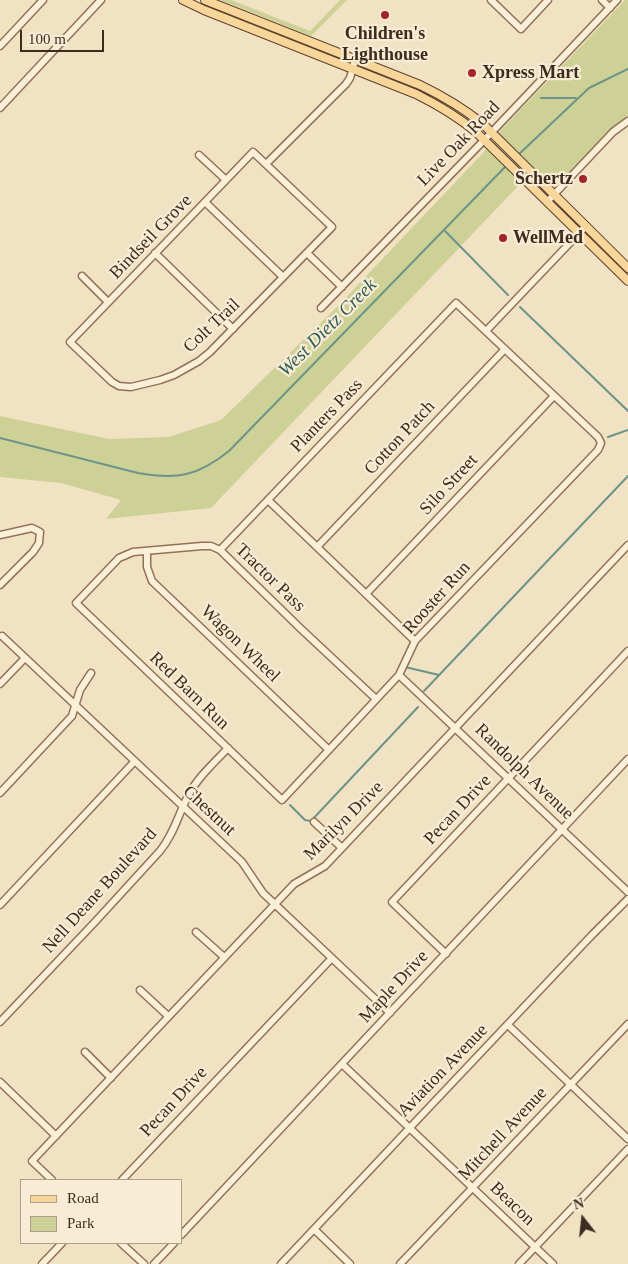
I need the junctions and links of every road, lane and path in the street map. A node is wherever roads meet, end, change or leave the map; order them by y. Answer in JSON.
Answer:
{"nodes":[{"id":1,"x":43,"y":0,"type":"edge"},
{"id":2,"x":101,"y":0,"type":"edge"},
{"id":3,"x":183,"y":0,"type":"edge"},
{"id":4,"x":205,"y":0,"type":"edge"},
{"id":5,"x":491,"y":0,"type":"edge"},
{"id":6,"x":548,"y":0,"type":"edge"},
{"id":7,"x":602,"y":0,"type":"edge"},
{"id":8,"x":617,"y":0,"type":"edge"},
{"id":9,"x":610,"y":8,"type":"junction"},
{"id":10,"x":0,"y":46,"type":"edge"},
{"id":11,"x":356,"y":60,"type":"junction"},
{"id":12,"x":354,"y":69,"type":"junction"},
{"id":13,"x":0,"y":108,"type":"edge"},
{"id":14,"x":628,"y":121,"type":"edge"},
{"id":15,"x":491,"y":133,"type":"junction"},
{"id":16,"x":484,"y":140,"type":"junction"},
{"id":17,"x":199,"y":155,"type":"dead end"},
{"id":18,"x":266,"y":164,"type":"junction"},
{"id":19,"x":226,"y":180,"type":"junction"},
{"id":20,"x":554,"y":195,"type":"junction"},
{"id":21,"x":205,"y":202,"type":"junction"},
{"id":22,"x":547,"y":202,"type":"junction"},
{"id":23,"x":586,"y":226,"type":"junction"},
{"id":24,"x":579,"y":233,"type":"junction"},
{"id":25,"x":155,"y":253,"type":"junction"},
{"id":26,"x":307,"y":253,"type":"junction"},
{"id":27,"x":606,"y":253,"type":"junction"},
{"id":28,"x":628,"y":268,"type":"edge"},
{"id":29,"x":82,"y":276,"type":"dead end"},
{"id":30,"x":283,"y":277,"type":"junction"},
{"id":31,"x":627,"y":278,"type":"edge"},
{"id":32,"x":342,"y":286,"type":"junction"},
{"id":33,"x":108,"y":302,"type":"junction"},
{"id":34,"x":321,"y":308,"type":"dead end"},
{"id":35,"x":234,"y":329,"type":"junction"},
{"id":36,"x":486,"y":331,"type":"junction"},
{"id":37,"x":70,"y":342,"type":"joint"},
{"id":38,"x":505,"y":349,"type":"junction"},
{"id":39,"x":554,"y":396,"type":"junction"},
{"id":40,"x":268,"y":500,"type":"junction"},
{"id":41,"x":0,"y":535,"type":"edge"},
{"id":42,"x":628,"y":544,"type":"edge"},
{"id":43,"x":317,"y":547,"type":"junction"},
{"id":44,"x":220,"y":550,"type":"junction"},
{"id":45,"x":146,"y":551,"type":"junction"},
{"id":46,"x":0,"y":586,"type":"edge"},
{"id":47,"x":366,"y":594,"type":"junction"},
{"id":48,"x":76,"y":603,"type":"joint"},
{"id":49,"x":2,"y":636,"type":"dead end"},
{"id":50,"x":415,"y":641,"type":"junction"},
{"id":51,"x":628,"y":651,"type":"edge"},
{"id":52,"x":24,"y":658,"type":"junction"},
{"id":53,"x":91,"y":673,"type":"dead end"},
{"id":54,"x":399,"y":674,"type":"junction"},
{"id":55,"x":0,"y":684,"type":"edge"},
{"id":56,"x":376,"y":699,"type":"junction"},
{"id":57,"x":76,"y":707,"type":"junction"},
{"id":58,"x":456,"y":728,"type":"junction"},
{"id":59,"x":228,"y":748,"type":"junction"},
{"id":60,"x":329,"y":750,"type":"junction"},
{"id":61,"x":628,"y":759,"type":"edge"},
{"id":62,"x":134,"y":762,"type":"junction"},
{"id":63,"x":509,"y":779,"type":"junction"},
{"id":64,"x":0,"y":793,"type":"edge"},
{"id":65,"x":282,"y":800,"type":"joint"},
{"id":66,"x":183,"y":807,"type":"junction"},
{"id":67,"x":314,"y":822,"type":"dead end"},
{"id":68,"x":562,"y":830,"type":"junction"},
{"id":69,"x":342,"y":848,"type":"junction"},
{"id":70,"x":628,"y":892,"type":"edge"},
{"id":71,"x":628,"y":899,"type":"edge"},
{"id":72,"x":275,"y":904,"type":"junction"},
{"id":73,"x":0,"y":905,"type":"edge"},
{"id":74,"x":196,"y":932,"type":"dead end"},
{"id":75,"x":446,"y":954,"type":"junction"},
{"id":76,"x":224,"y":957,"type":"junction"},
{"id":77,"x":332,"y":958,"type":"junction"},
{"id":78,"x":140,"y":990,"type":"dead end"},
{"id":79,"x":390,"y":1013,"type":"junction"},
{"id":80,"x":168,"y":1016,"type":"junction"},
{"id":81,"x":0,"y":1022,"type":"edge"},
{"id":82,"x":628,"y":1024,"type":"edge"},
{"id":83,"x":508,"y":1025,"type":"junction"},
{"id":84,"x":85,"y":1052,"type":"dead end"},
{"id":85,"x":342,"y":1064,"type":"junction"},
{"id":86,"x":111,"y":1078,"type":"junction"},
{"id":87,"x":0,"y":1082,"type":"edge"},
{"id":88,"x":571,"y":1084,"type":"junction"},
{"id":89,"x":410,"y":1128,"type":"junction"},
{"id":90,"x":56,"y":1136,"type":"junction"},
{"id":91,"x":628,"y":1139,"type":"edge"},
{"id":92,"x":628,"y":1149,"type":"edge"},
{"id":93,"x":51,"y":1179,"type":"edge"},
{"id":94,"x":123,"y":1179,"type":"edge"},
{"id":95,"x":473,"y":1187,"type":"junction"},
{"id":96,"x":314,"y":1230,"type":"junction"},
{"id":97,"x":182,"y":1234,"type":"edge"},
{"id":98,"x":61,"y":1244,"type":"edge"},
{"id":99,"x":122,"y":1244,"type":"edge"},
{"id":100,"x":173,"y":1244,"type":"edge"},
{"id":101,"x":535,"y":1247,"type":"junction"},
{"id":102,"x":42,"y":1264,"type":"edge"},
{"id":103,"x":144,"y":1264,"type":"edge"},
{"id":104,"x":154,"y":1264,"type":"edge"},
{"id":105,"x":281,"y":1264,"type":"edge"},
{"id":106,"x":350,"y":1264,"type":"edge"},
{"id":107,"x":400,"y":1264,"type":"edge"},
{"id":108,"x":519,"y":1264,"type":"edge"},
{"id":109,"x":552,"y":1264,"type":"edge"}],
"edges":[{"from":1,"to":10,"type":"street"},
{"from":2,"to":13,"type":"street"},
{"from":3,"to":12,"type":"main road"},
{"from":4,"to":11,"type":"main road"},
{"from":5,"to":6,"type":"street"},
{"from":7,"to":9,"type":"street"},
{"from":8,"to":9,"type":"street","name":"Live Oak Road"},
{"from":9,"to":15,"type":"street","name":"Live Oak Road"},
{"from":11,"to":12,"type":"street"},
{"from":11,"to":15,"type":"main road"},
{"from":12,"to":16,"type":"main road"},
{"from":12,"to":18,"type":"street"},
{"from":14,"to":20,"type":"street"},
{"from":15,"to":16,"type":"street","name":"Live Oak Road"},
{"from":15,"to":20,"type":"main road"},
{"from":16,"to":22,"type":"main road"},
{"from":16,"to":32,"type":"street","name":"Live Oak Road"},
{"from":17,"to":19,"type":"street"},
{"from":18,"to":19,"type":"street","name":"Bindseil Grove"},
{"from":18,"to":26,"type":"street","name":"Colt Trail"},
{"from":19,"to":21,"type":"street","name":"Bindseil Grove"},
{"from":20,"to":22,"type":"street"},
{"from":20,"to":23,"type":"main road"},
{"from":21,"to":25,"type":"street","name":"Bindseil Grove"},
{"from":21,"to":30,"type":"street"},
{"from":22,"to":24,"type":"main road"},
{"from":23,"to":24,"type":"street"},
{"from":23,"to":27,"type":"main road"},
{"from":24,"to":27,"type":"main road"},
{"from":24,"to":36,"type":"street"},
{"from":25,"to":33,"type":"street","name":"Bindseil Grove"},
{"from":25,"to":35,"type":"street"},
{"from":26,"to":30,"type":"street","name":"Colt Trail"},
{"from":26,"to":32,"type":"street"},
{"from":27,"to":28,"type":"main road"},
{"from":27,"to":31,"type":"main road"},
{"from":29,"to":33,"type":"street"},
{"from":30,"to":35,"type":"street","name":"Colt Trail"},
{"from":32,"to":34,"type":"street","name":"Live Oak Road"},
{"from":33,"to":37,"type":"street","name":"Bindseil Grove"},
{"from":35,"to":37,"type":"street","name":"Colt Trail"},
{"from":36,"to":38,"type":"street"},
{"from":36,"to":40,"type":"street","name":"Planters Pass"},
{"from":38,"to":39,"type":"street"},
{"from":38,"to":43,"type":"street","name":"Cotton Patch"},
{"from":39,"to":47,"type":"street","name":"Silo Street"},
{"from":39,"to":50,"type":"street","name":"Rooster Run"},
{"from":40,"to":43,"type":"street"},
{"from":40,"to":44,"type":"street","name":"Planters Pass"},
{"from":41,"to":46,"type":"street"},
{"from":42,"to":58,"type":"street","name":"Marilyn Drive"},
{"from":43,"to":47,"type":"street"},
{"from":44,"to":45,"type":"street","name":"Tractor Pass"},
{"from":44,"to":56,"type":"street","name":"Tractor Pass"},
{"from":45,"to":48,"type":"street","name":"Tractor Pass"},
{"from":45,"to":60,"type":"street","name":"Wagon Wheel"},
{"from":47,"to":50,"type":"street"},
{"from":48,"to":59,"type":"street","name":"Red Barn Run"},
{"from":49,"to":52,"type":"street","name":"Chestnut"},
{"from":50,"to":54,"type":"street","name":"Rooster Run"},
{"from":51,"to":63,"type":"street","name":"Pecan Drive"},
{"from":52,"to":55,"type":"street"},
{"from":52,"to":57,"type":"street","name":"Chestnut"},
{"from":53,"to":57,"type":"street"},
{"from":54,"to":56,"type":"street","name":"Rooster Run"},
{"from":54,"to":58,"type":"street","name":"Randolph Avenue"},
{"from":56,"to":60,"type":"street","name":"Rooster Run"},
{"from":57,"to":62,"type":"street","name":"Chestnut"},
{"from":57,"to":64,"type":"street"},
{"from":58,"to":63,"type":"street","name":"Randolph Avenue"},
{"from":58,"to":69,"type":"street","name":"Marilyn Drive"},
{"from":59,"to":65,"type":"street","name":"Red Barn Run"},
{"from":59,"to":66,"type":"street","name":"Nell Deane Boulevard"},
{"from":60,"to":65,"type":"street","name":"Rooster Run"},
{"from":61,"to":68,"type":"street","name":"Maple Drive"},
{"from":62,"to":66,"type":"street","name":"Chestnut"},
{"from":62,"to":73,"type":"street"},
{"from":63,"to":68,"type":"street","name":"Randolph Avenue"},
{"from":63,"to":75,"type":"street","name":"Pecan Drive"},
{"from":66,"to":72,"type":"street","name":"Chestnut"},
{"from":66,"to":81,"type":"street","name":"Nell Deane Boulevard"},
{"from":67,"to":69,"type":"street"},
{"from":68,"to":70,"type":"street","name":"Randolph Avenue"},
{"from":68,"to":75,"type":"street","name":"Maple Drive"},
{"from":69,"to":72,"type":"street","name":"Marilyn Drive"},
{"from":71,"to":83,"type":"street","name":"Aviation Avenue"},
{"from":72,"to":76,"type":"street","name":"Marilyn Drive"},
{"from":72,"to":77,"type":"street","name":"Chestnut"},
{"from":74,"to":76,"type":"street"},
{"from":75,"to":79,"type":"street","name":"Maple Drive"},
{"from":76,"to":80,"type":"street","name":"Marilyn Drive"},
{"from":77,"to":79,"type":"street","name":"Chestnut"},
{"from":77,"to":94,"type":"street","name":"Pecan Drive"},
{"from":78,"to":80,"type":"street"},
{"from":79,"to":85,"type":"street","name":"Maple Drive"},
{"from":80,"to":86,"type":"street","name":"Marilyn Drive"},
{"from":82,"to":88,"type":"street","name":"Mitchell Avenue"},
{"from":83,"to":88,"type":"street"},
{"from":83,"to":89,"type":"street","name":"Aviation Avenue"},
{"from":84,"to":86,"type":"street"},
{"from":85,"to":89,"type":"street","name":"Beacon"},
{"from":85,"to":97,"type":"street","name":"Maple Drive"},
{"from":86,"to":90,"type":"street","name":"Marilyn Drive"},
{"from":87,"to":90,"type":"street"},
{"from":88,"to":91,"type":"street"},
{"from":88,"to":95,"type":"street","name":"Mitchell Avenue"},
{"from":89,"to":95,"type":"street","name":"Beacon"},
{"from":89,"to":96,"type":"street","name":"Aviation Avenue"},
{"from":90,"to":93,"type":"street","name":"Marilyn Drive"},
{"from":92,"to":101,"type":"street"},
{"from":95,"to":101,"type":"street","name":"Beacon"},
{"from":95,"to":107,"type":"street","name":"Mitchell Avenue"},
{"from":96,"to":105,"type":"street","name":"Aviation Avenue"},
{"from":96,"to":106,"type":"street"},
{"from":98,"to":102,"type":"street"},
{"from":99,"to":103,"type":"street"},
{"from":100,"to":104,"type":"street"},
{"from":101,"to":108,"type":"street"},
{"from":101,"to":109,"type":"street","name":"Beacon"}]}
